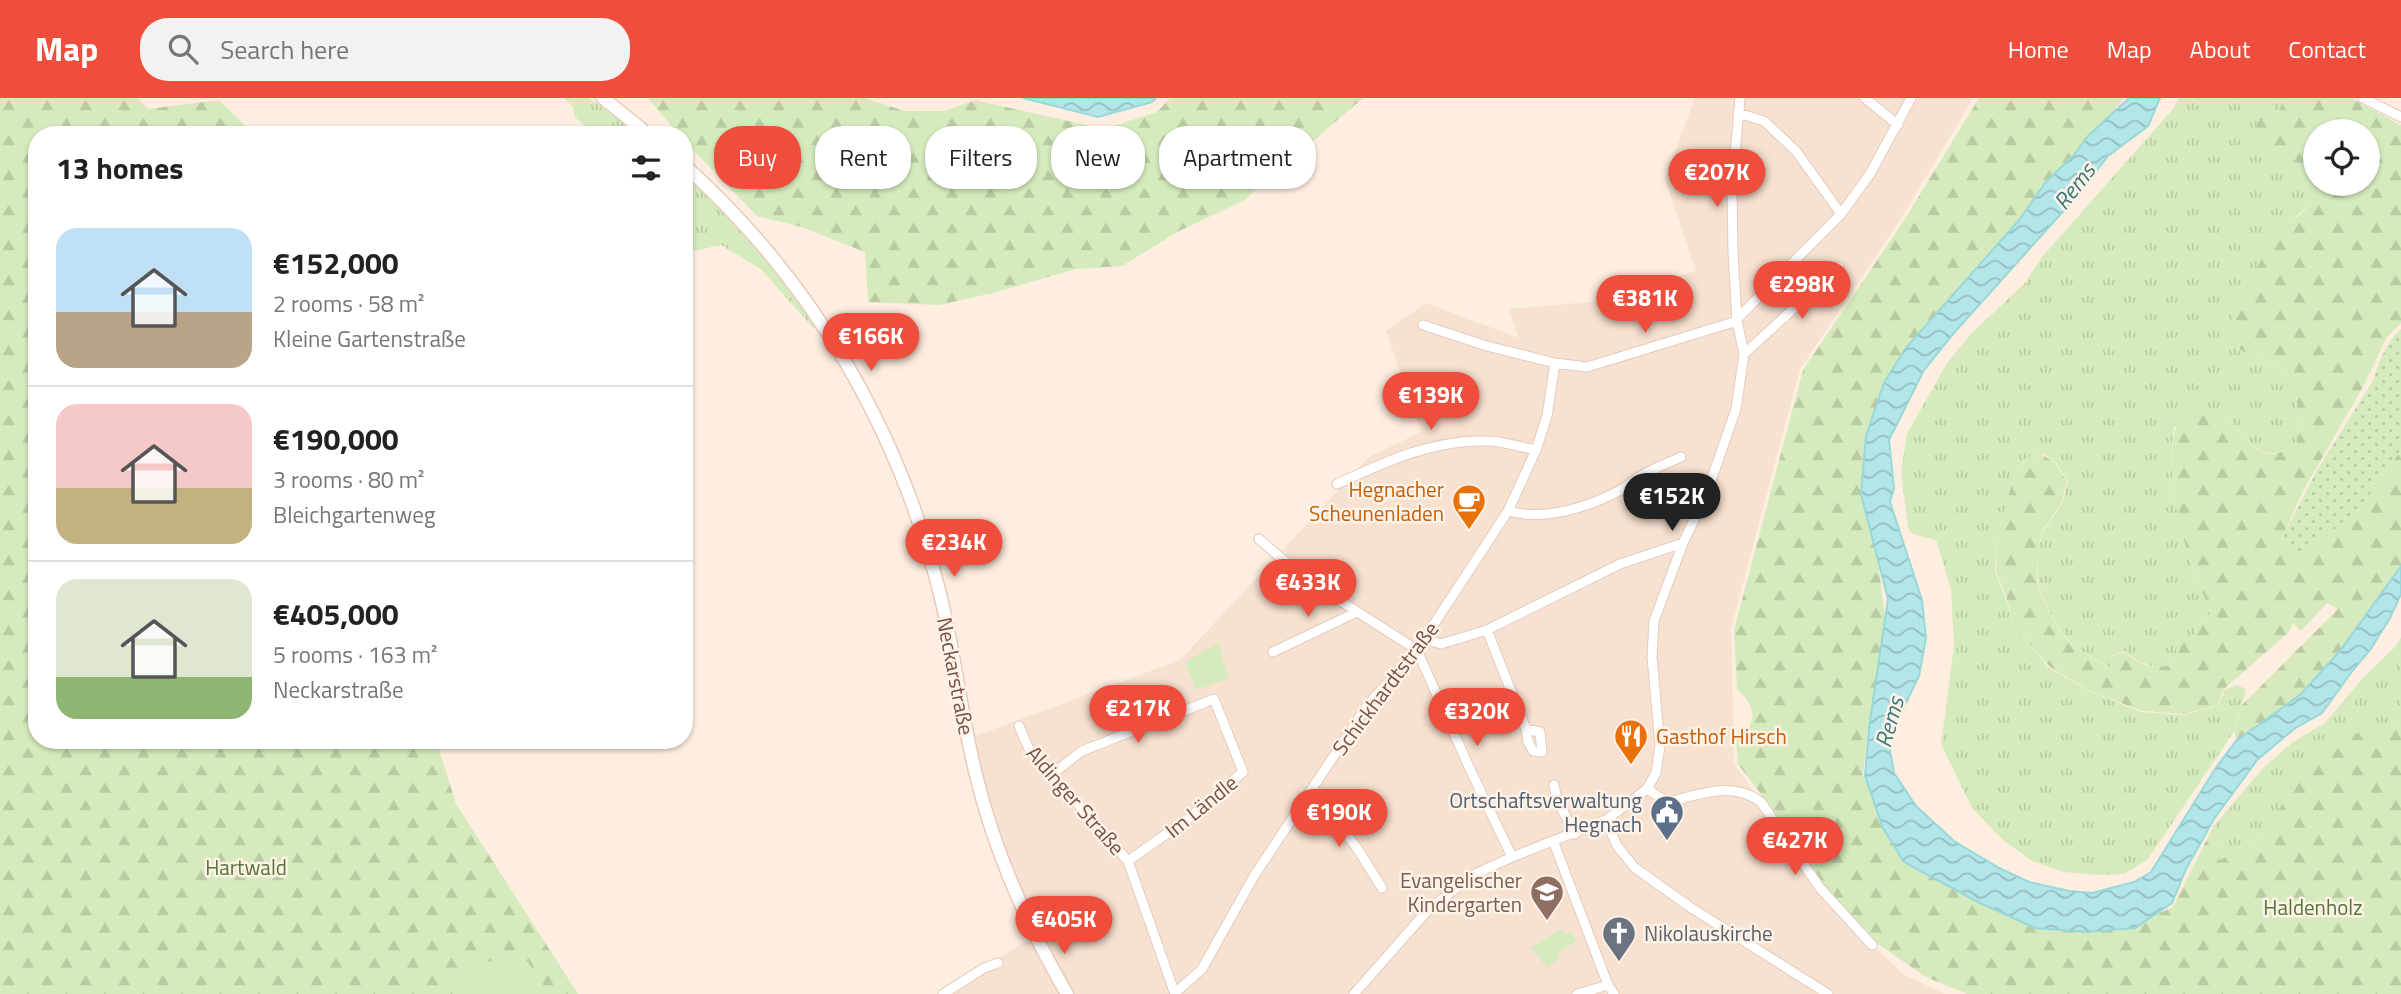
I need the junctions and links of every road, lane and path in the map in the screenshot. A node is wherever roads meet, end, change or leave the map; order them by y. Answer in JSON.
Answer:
{"nodes":[{"id":1,"x":603,"y":98,"type":"edge"},
{"id":2,"x":1740,"y":98,"type":"edge"},
{"id":3,"x":1865,"y":98,"type":"edge"},
{"id":4,"x":1911,"y":98,"type":"edge"},
{"id":5,"x":2363,"y":98,"type":"edge"},
{"id":6,"x":1738,"y":113,"type":"junction"},
{"id":7,"x":2401,"y":117,"type":"edge"},
{"id":8,"x":1898,"y":125,"type":"junction"},
{"id":9,"x":638,"y":126,"type":"edge"},
{"id":10,"x":693,"y":174,"type":"edge"},
{"id":11,"x":1841,"y":214,"type":"junction"},
{"id":12,"x":1839,"y":267,"type":"dead end"},
{"id":13,"x":1737,"y":321,"type":"junction"},
{"id":14,"x":1423,"y":325,"type":"dead end"},
{"id":15,"x":1744,"y":354,"type":"junction"},
{"id":16,"x":1555,"y":363,"type":"junction"},
{"id":17,"x":1536,"y":450,"type":"junction"},
{"id":18,"x":1681,"y":457,"type":"dead end"},
{"id":19,"x":1337,"y":484,"type":"dead end"},
{"id":20,"x":1508,"y":511,"type":"junction"},
{"id":21,"x":1259,"y":539,"type":"dead end"},
{"id":22,"x":1683,"y":543,"type":"junction"},
{"id":23,"x":1357,"y":612,"type":"junction"},
{"id":24,"x":1487,"y":630,"type":"junction"},
{"id":25,"x":1424,"y":639,"type":"junction"},
{"id":26,"x":1417,"y":650,"type":"junction"},
{"id":27,"x":1273,"y":652,"type":"dead end"},
{"id":28,"x":1019,"y":726,"type":"dead end"},
{"id":29,"x":1527,"y":729,"type":"dead end"},
{"id":30,"x":1051,"y":775,"type":"junction"},
{"id":31,"x":1554,"y":785,"type":"dead end"},
{"id":32,"x":1647,"y":789,"type":"junction"},
{"id":33,"x":1307,"y":799,"type":"junction"},
{"id":34,"x":1606,"y":820,"type":"junction"},
{"id":35,"x":1575,"y":834,"type":"junction"},
{"id":36,"x":1554,"y":843,"type":"junction"},
{"id":37,"x":1512,"y":857,"type":"junction"},
{"id":38,"x":1128,"y":861,"type":"junction"},
{"id":39,"x":1382,"y":888,"type":"dead end"},
{"id":40,"x":1872,"y":945,"type":"dead end"},
{"id":41,"x":998,"y":963,"type":"dead end"},
{"id":42,"x":1611,"y":990,"type":"edge"},
{"id":43,"x":943,"y":994,"type":"edge"},
{"id":44,"x":1067,"y":994,"type":"edge"},
{"id":45,"x":1175,"y":994,"type":"edge"},
{"id":46,"x":1354,"y":994,"type":"edge"},
{"id":47,"x":1577,"y":994,"type":"edge"},
{"id":48,"x":1828,"y":994,"type":"edge"}],
"edges":[{"from":1,"to":9,"type":"main road"},
{"from":2,"to":6,"type":"street"},
{"from":3,"to":8,"type":"street"},
{"from":4,"to":8,"type":"street"},
{"from":5,"to":7,"type":"street"},
{"from":6,"to":11,"type":"street"},
{"from":6,"to":13,"type":"street"},
{"from":8,"to":11,"type":"street"},
{"from":10,"to":44,"type":"main road","name":"Neckarstraße"},
{"from":11,"to":13,"type":"street"},
{"from":12,"to":15,"type":"street"},
{"from":13,"to":15,"type":"street"},
{"from":13,"to":16,"type":"street"},
{"from":14,"to":16,"type":"street"},
{"from":15,"to":22,"type":"street"},
{"from":16,"to":17,"type":"street","name":"Schickhardtstraße"},
{"from":17,"to":19,"type":"street"},
{"from":17,"to":20,"type":"street","name":"Schickhardtstraße"},
{"from":18,"to":20,"type":"street"},
{"from":20,"to":25,"type":"street","name":"Schickhardtstraße"},
{"from":21,"to":23,"type":"street"},
{"from":22,"to":24,"type":"street"},
{"from":22,"to":32,"type":"street"},
{"from":23,"to":26,"type":"street"},
{"from":23,"to":27,"type":"street"},
{"from":24,"to":25,"type":"street"},
{"from":24,"to":29,"type":"street"},
{"from":25,"to":26,"type":"street","name":"Schickhardtstraße"},
{"from":26,"to":33,"type":"street","name":"Schickhardtstraße"},
{"from":26,"to":37,"type":"street"},
{"from":28,"to":30,"type":"street","name":"Aldinger Straße"},
{"from":30,"to":38,"type":"street","name":"Aldinger Straße"},
{"from":30,"to":38,"type":"street","name":"Im Ländle"},
{"from":31,"to":35,"type":"street"},
{"from":32,"to":34,"type":"street"},
{"from":32,"to":40,"type":"street"},
{"from":33,"to":39,"type":"street"},
{"from":33,"to":45,"type":"street","name":"Schickhardtstraße"},
{"from":34,"to":35,"type":"street"},
{"from":34,"to":48,"type":"street"},
{"from":35,"to":36,"type":"street"},
{"from":36,"to":37,"type":"street"},
{"from":36,"to":42,"type":"street"},
{"from":37,"to":46,"type":"street"},
{"from":38,"to":45,"type":"street","name":"Aldinger Straße"},
{"from":41,"to":43,"type":"street"},
{"from":42,"to":47,"type":"street"}]}
